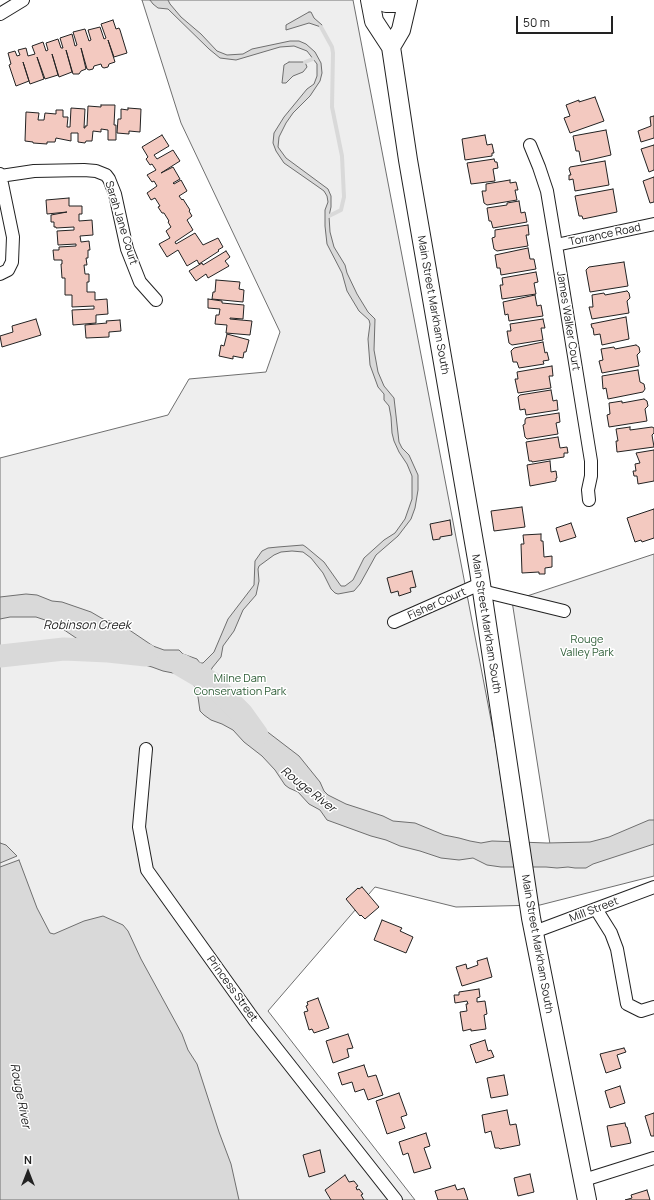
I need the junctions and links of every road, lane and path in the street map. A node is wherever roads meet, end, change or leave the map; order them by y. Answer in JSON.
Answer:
{"nodes":[{"id":1,"x":23,"y":0,"type":"edge"},
{"id":2,"x":370,"y":0,"type":"edge"},
{"id":3,"x":381,"y":0,"type":"edge"},
{"id":4,"x":399,"y":0,"type":"edge"},
{"id":5,"x":408,"y":0,"type":"edge"},
{"id":6,"x":0,"y":14,"type":"edge"},
{"id":7,"x":392,"y":47,"type":"junction"},
{"id":8,"x":530,"y":146,"type":"dead end"},
{"id":9,"x":0,"y":175,"type":"edge"},
{"id":10,"x":654,"y":224,"type":"edge"},
{"id":11,"x":556,"y":245,"type":"junction"},
{"id":12,"x":0,"y":274,"type":"edge"},
{"id":13,"x":156,"y":300,"type":"dead end"},
{"id":14,"x":589,"y":500,"type":"dead end"},
{"id":15,"x":481,"y":588,"type":"junction"},
{"id":16,"x":564,"y":611,"type":"dead end"},
{"id":17,"x":394,"y":622,"type":"dead end"},
{"id":18,"x":146,"y":749,"type":"dead end"},
{"id":19,"x":654,"y":887,"type":"edge"},
{"id":20,"x":596,"y":909,"type":"junction"},
{"id":21,"x":533,"y":925,"type":"junction"},
{"id":22,"x":654,"y":1007,"type":"edge"},
{"id":23,"x":654,"y":1158,"type":"edge"},
{"id":24,"x":584,"y":1180,"type":"junction"},
{"id":25,"x":396,"y":1200,"type":"edge"},
{"id":26,"x":587,"y":1200,"type":"edge"}],
"edges":[{"from":1,"to":6,"type":"street"},
{"from":2,"to":7,"type":"main road","name":"Main Street Markham South"},
{"from":3,"to":4,"type":"main road"},
{"from":5,"to":7,"type":"main road"},
{"from":7,"to":15,"type":"main road","name":"Main Street Markham South"},
{"from":8,"to":11,"type":"street","name":"James Walker Court"},
{"from":9,"to":12,"type":"street"},
{"from":9,"to":13,"type":"street","name":"Sarah Jane Court"},
{"from":10,"to":11,"type":"street","name":"Torrance Road"},
{"from":11,"to":14,"type":"street","name":"James Walker Court"},
{"from":15,"to":16,"type":"street"},
{"from":15,"to":17,"type":"street","name":"Fisher Court"},
{"from":15,"to":21,"type":"main road","name":"Main Street Markham South"},
{"from":18,"to":25,"type":"street","name":"Princess Street"},
{"from":19,"to":20,"type":"street","name":"Mill Street"},
{"from":20,"to":21,"type":"street","name":"Mill Street"},
{"from":20,"to":22,"type":"street"},
{"from":21,"to":24,"type":"main road","name":"Main Street Markham South"},
{"from":23,"to":24,"type":"street"},
{"from":24,"to":26,"type":"main road","name":"Main Street Markham South"}]}
